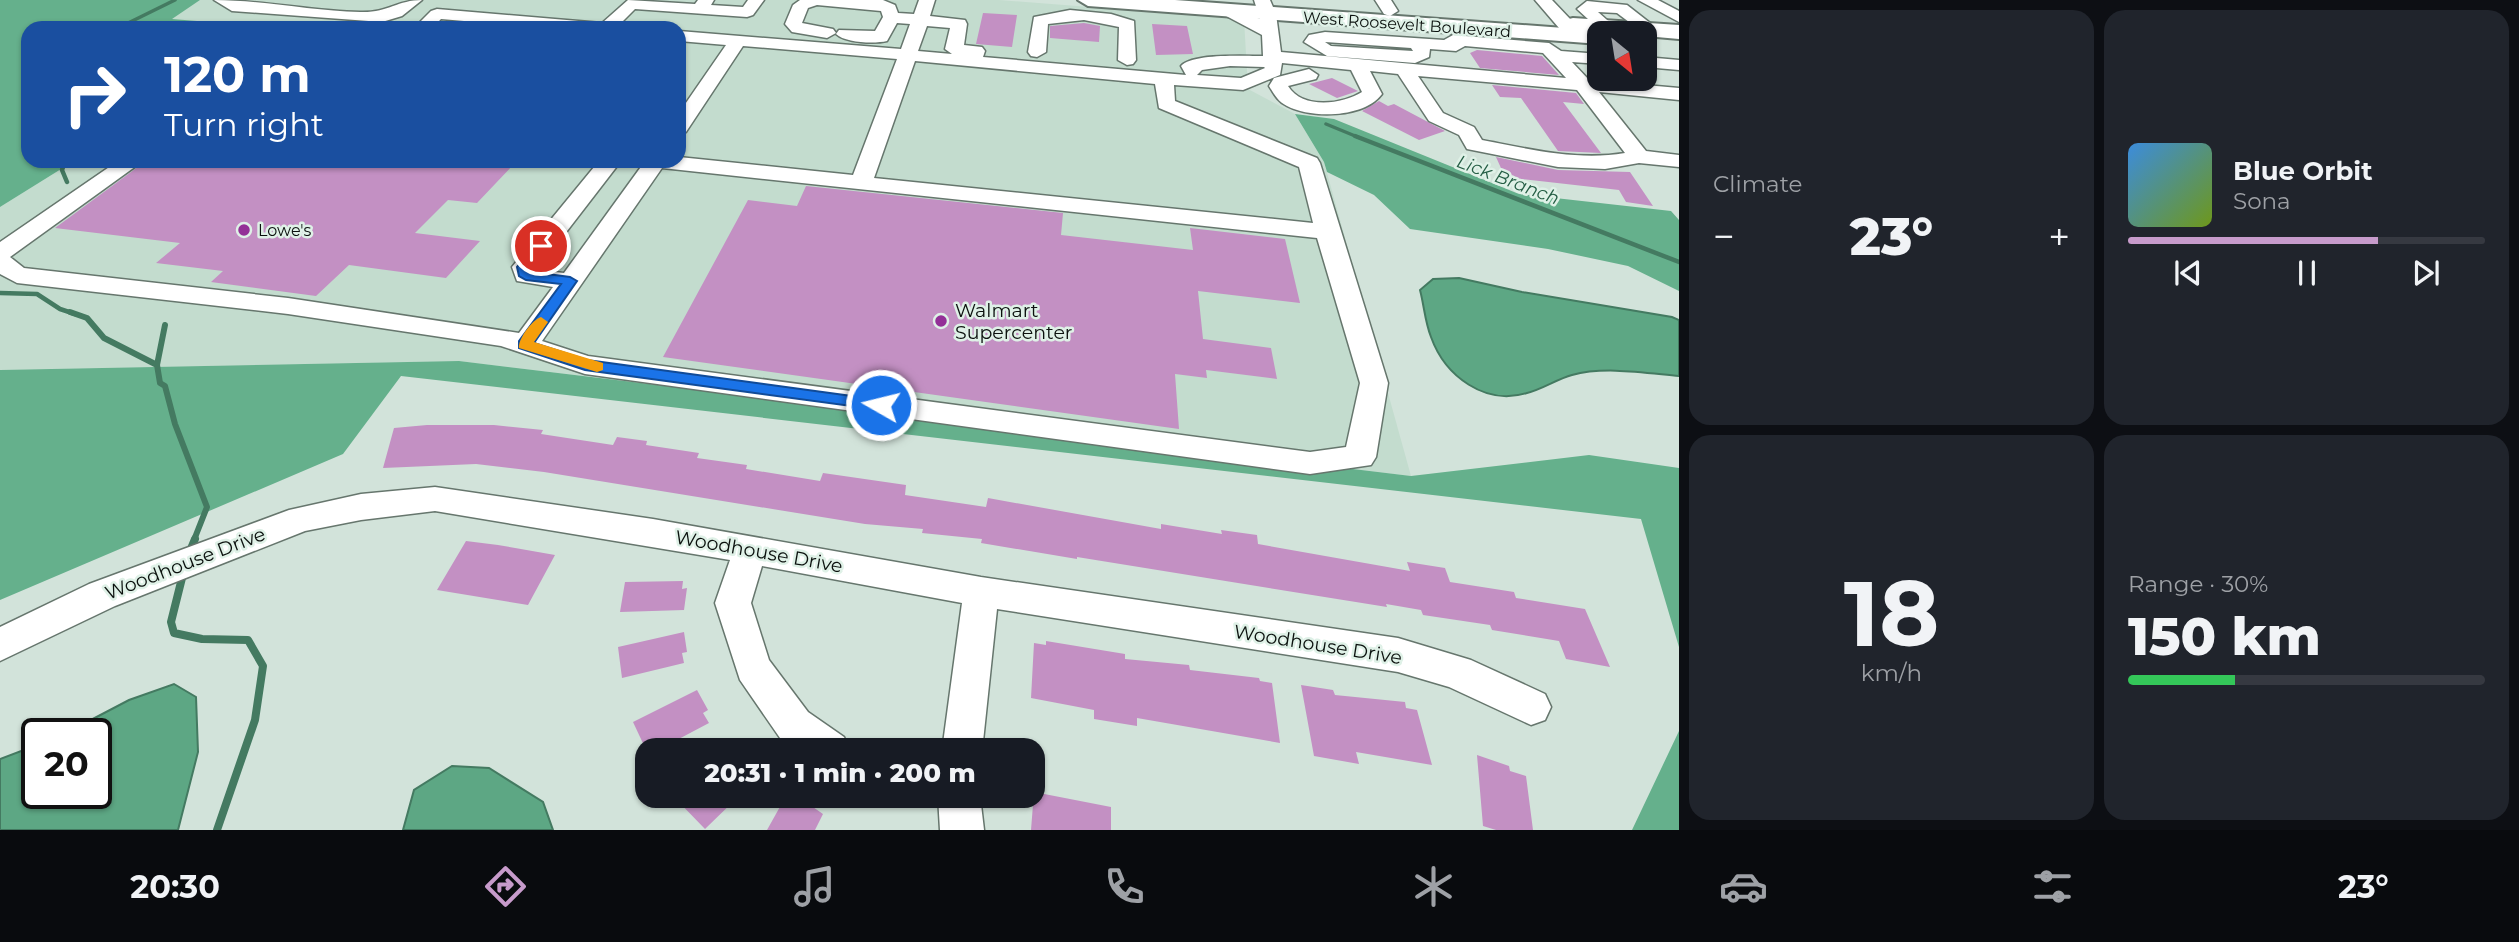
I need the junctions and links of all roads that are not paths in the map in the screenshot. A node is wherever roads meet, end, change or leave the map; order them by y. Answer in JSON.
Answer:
{"nodes":[{"id":1,"x":222,"y":0,"type":"edge"},
{"id":2,"x":415,"y":0,"type":"edge"},
{"id":3,"x":757,"y":0,"type":"edge"},
{"id":4,"x":927,"y":0,"type":"edge"},
{"id":5,"x":1088,"y":0,"type":"edge"},
{"id":6,"x":1543,"y":0,"type":"edge"},
{"id":7,"x":1649,"y":1,"type":"edge"},
{"id":8,"x":633,"y":2,"type":"edge"},
{"id":9,"x":703,"y":4,"type":"edge"},
{"id":10,"x":444,"y":5,"type":"edge"},
{"id":11,"x":1229,"y":5,"type":"edge"},
{"id":12,"x":667,"y":6,"type":"junction"},
{"id":13,"x":1386,"y":6,"type":"edge"},
{"id":14,"x":1627,"y":6,"type":"edge"},
{"id":15,"x":1266,"y":12,"type":"edge"},
{"id":16,"x":891,"y":17,"type":"junction"},
{"id":17,"x":920,"y":20,"type":"junction"},
{"id":18,"x":429,"y":21,"type":"edge"},
{"id":19,"x":580,"y":21,"type":"edge"},
{"id":20,"x":613,"y":21,"type":"edge"},
{"id":21,"x":654,"y":21,"type":"dead end"},
{"id":22,"x":1596,"y":21,"type":"edge"},
{"id":23,"x":1637,"y":21,"type":"edge"},
{"id":24,"x":1678,"y":22,"type":"edge"},
{"id":25,"x":1565,"y":24,"type":"junction"},
{"id":26,"x":1587,"y":29,"type":"edge"},
{"id":27,"x":1496,"y":30,"type":"junction"},
{"id":28,"x":1657,"y":31,"type":"edge"},
{"id":29,"x":1587,"y":33,"type":"edge"},
{"id":30,"x":686,"y":37,"type":"edge"},
{"id":31,"x":1587,"y":37,"type":"edge"},
{"id":32,"x":1450,"y":38,"type":"junction"},
{"id":33,"x":1657,"y":38,"type":"edge"},
{"id":34,"x":823,"y":41,"type":"junction"},
{"id":35,"x":737,"y":42,"type":"junction"},
{"id":36,"x":1418,"y":43,"type":"junction"},
{"id":37,"x":1679,"y":43,"type":"edge"},
{"id":38,"x":1547,"y":46,"type":"junction"},
{"id":39,"x":908,"y":55,"type":"junction"},
{"id":40,"x":1587,"y":56,"type":"edge"},
{"id":41,"x":1035,"y":59,"type":"junction"},
{"id":42,"x":1273,"y":60,"type":"junction"},
{"id":43,"x":972,"y":61,"type":"junction"},
{"id":44,"x":1657,"y":63,"type":"edge"},
{"id":45,"x":1679,"y":65,"type":"edge"},
{"id":46,"x":1129,"y":68,"type":"junction"},
{"id":47,"x":1404,"y":69,"type":"junction"},
{"id":48,"x":1475,"y":75,"type":"junction"},
{"id":49,"x":1164,"y":79,"type":"junction"},
{"id":50,"x":1657,"y":79,"type":"edge"},
{"id":51,"x":1679,"y":80,"type":"edge"},
{"id":52,"x":1583,"y":85,"type":"junction"},
{"id":53,"x":1679,"y":94,"type":"edge"},
{"id":54,"x":686,"y":118,"type":"edge"},
{"id":55,"x":1639,"y":157,"type":"junction"},
{"id":56,"x":1679,"y":161,"type":"edge"},
{"id":57,"x":686,"y":164,"type":"edge"},
{"id":58,"x":122,"y":168,"type":"edge"},
{"id":59,"x":604,"y":168,"type":"edge"},
{"id":60,"x":650,"y":168,"type":"edge"},
{"id":61,"x":861,"y":182,"type":"junction"},
{"id":62,"x":1327,"y":232,"type":"junction"},
{"id":63,"x":0,"y":253,"type":"edge"},
{"id":64,"x":0,"y":262,"type":"edge"},
{"id":65,"x":570,"y":281,"type":"junction"},
{"id":66,"x":525,"y":345,"type":"junction"},
{"id":67,"x":750,"y":550,"type":"junction"},
{"id":68,"x":981,"y":592,"type":"junction"},
{"id":69,"x":0,"y":645,"type":"edge"},
{"id":70,"x":1531,"y":707,"type":"dead end"},
{"id":71,"x":812,"y":738,"type":"edge"},
{"id":72,"x":964,"y":738,"type":"edge"},
{"id":73,"x":960,"y":808,"type":"edge"},
{"id":74,"x":962,"y":830,"type":"edge"}],
"edges":[{"from":1,"to":2,"type":"street"},
{"from":3,"to":9,"type":"street"},
{"from":4,"to":17,"type":"street"},
{"from":5,"to":11,"type":"highway","name":"West Roosevelt Boulevard"},
{"from":6,"to":25,"type":"street"},
{"from":7,"to":24,"type":"street"},
{"from":8,"to":12,"type":"street"},
{"from":8,"to":20,"type":"street"},
{"from":9,"to":12,"type":"street"},
{"from":10,"to":18,"type":"street"},
{"from":10,"to":19,"type":"street"},
{"from":11,"to":15,"type":"highway","name":"West Roosevelt Boulevard"},
{"from":12,"to":21,"type":"street"},
{"from":13,"to":15,"type":"highway","name":"West Roosevelt Boulevard"},
{"from":13,"to":25,"type":"highway","name":"West Roosevelt Boulevard"},
{"from":14,"to":22,"type":"street"},
{"from":14,"to":23,"type":"street"},
{"from":15,"to":32,"type":"highway","name":"West Roosevelt Boulevard"},
{"from":15,"to":42,"type":"street"},
{"from":16,"to":17,"type":"street"},
{"from":16,"to":34,"type":"street"},
{"from":16,"to":34,"type":"street"},
{"from":17,"to":39,"type":"street"},
{"from":17,"to":43,"type":"street"},
{"from":24,"to":28,"type":"highway"},
{"from":25,"to":26,"type":"highway","name":"West Roosevelt Boulevard"},
{"from":27,"to":29,"type":"highway"},
{"from":27,"to":32,"type":"highway","name":"West Roosevelt Boulevard"},
{"from":27,"to":38,"type":"highway","name":"West Roosevelt Boulevard"},
{"from":30,"to":35,"type":"street"},
{"from":31,"to":38,"type":"highway","name":"West Roosevelt Boulevard"},
{"from":32,"to":36,"type":"street"},
{"from":32,"to":38,"type":"street"},
{"from":32,"to":48,"type":"street"},
{"from":33,"to":37,"type":"highway","name":"West Roosevelt Boulevard"},
{"from":34,"to":35,"type":"street"},
{"from":34,"to":39,"type":"street"},
{"from":35,"to":54,"type":"street"},
{"from":36,"to":36,"type":"street"},
{"from":38,"to":40,"type":"street"},
{"from":38,"to":52,"type":"street"},
{"from":39,"to":43,"type":"street"},
{"from":39,"to":61,"type":"street"},
{"from":41,"to":43,"type":"street"},
{"from":41,"to":46,"type":"street"},
{"from":41,"to":46,"type":"street"},
{"from":42,"to":47,"type":"street"},
{"from":42,"to":49,"type":"street"},
{"from":44,"to":45,"type":"street"},
{"from":46,"to":49,"type":"street"},
{"from":47,"to":48,"type":"street"},
{"from":47,"to":55,"type":"street"},
{"from":48,"to":52,"type":"street"},
{"from":49,"to":62,"type":"street"},
{"from":50,"to":51,"type":"street"},
{"from":52,"to":53,"type":"street"},
{"from":52,"to":55,"type":"street"},
{"from":55,"to":56,"type":"street"},
{"from":57,"to":61,"type":"street"},
{"from":58,"to":63,"type":"street"},
{"from":59,"to":65,"type":"street"},
{"from":60,"to":65,"type":"street"},
{"from":61,"to":62,"type":"street"},
{"from":62,"to":66,"type":"street"},
{"from":64,"to":66,"type":"street"},
{"from":65,"to":66,"type":"street"},
{"from":67,"to":68,"type":"street","name":"Woodhouse Drive"},
{"from":67,"to":69,"type":"street","name":"Woodhouse Drive"},
{"from":67,"to":71,"type":"street"},
{"from":68,"to":70,"type":"street","name":"Woodhouse Drive"},
{"from":68,"to":72,"type":"street"},
{"from":73,"to":74,"type":"street"}]}
